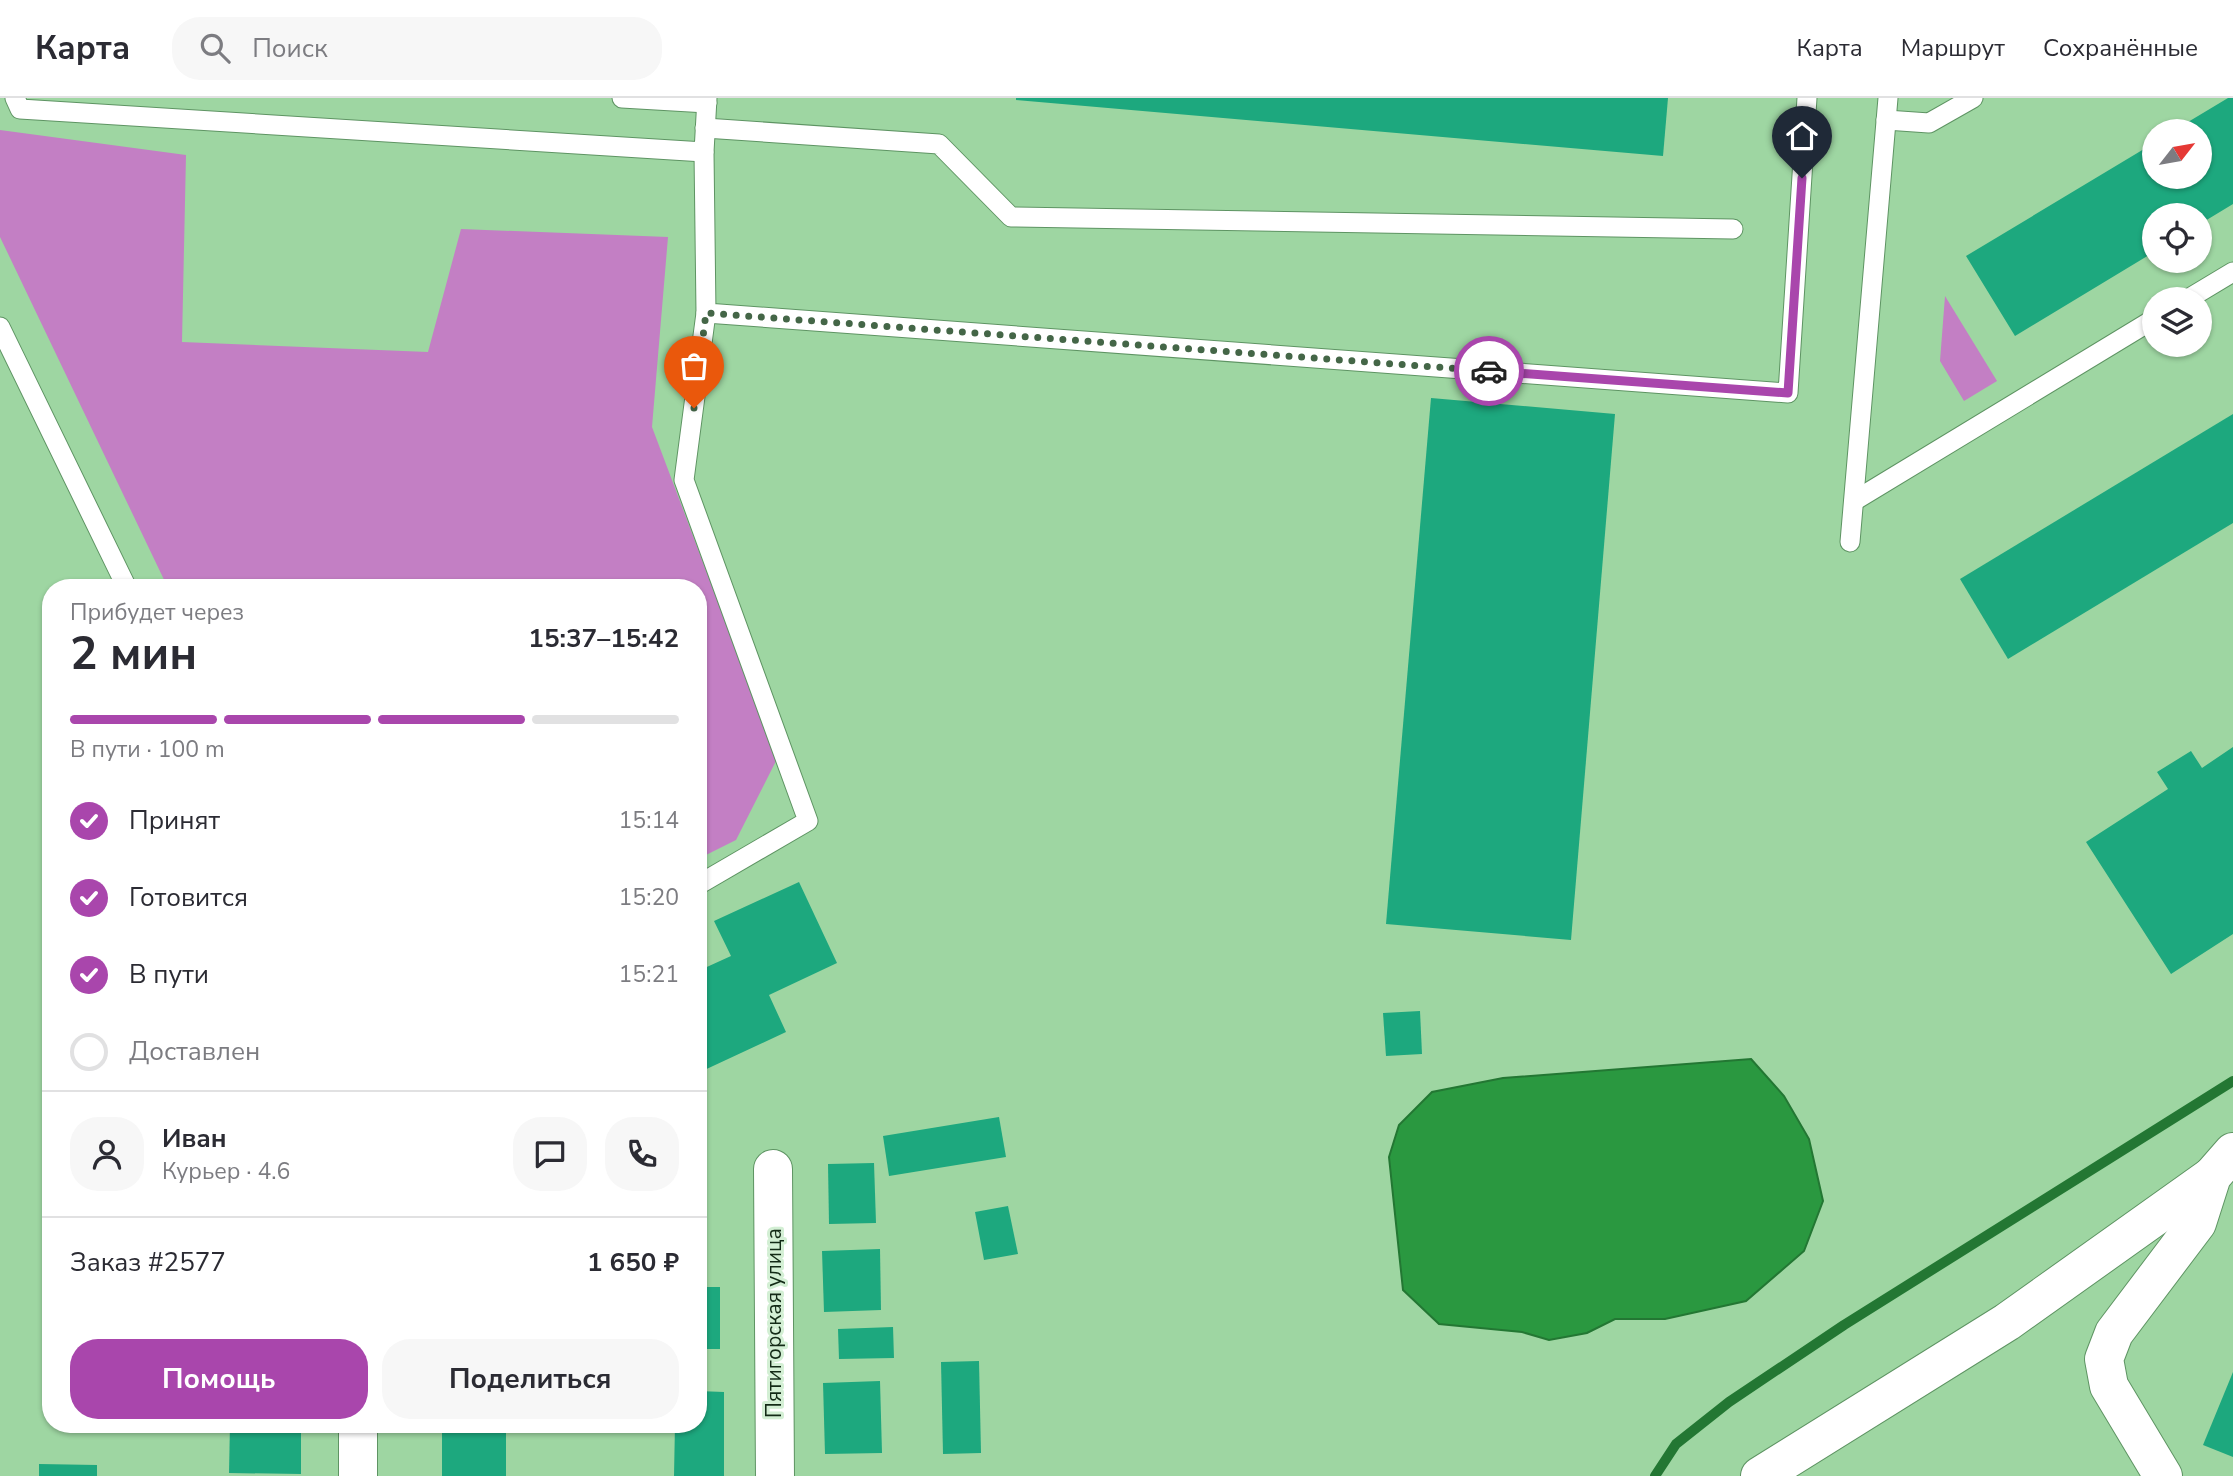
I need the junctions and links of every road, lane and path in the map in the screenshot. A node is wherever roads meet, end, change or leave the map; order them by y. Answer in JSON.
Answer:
{"nodes":[{"id":1,"x":15,"y":98,"type":"edge"},
{"id":2,"x":622,"y":98,"type":"edge"},
{"id":3,"x":1807,"y":98,"type":"edge"},
{"id":4,"x":1888,"y":98,"type":"edge"},
{"id":5,"x":1973,"y":98,"type":"edge"},
{"id":6,"x":707,"y":100,"type":"edge"},
{"id":7,"x":1886,"y":120,"type":"junction"},
{"id":8,"x":705,"y":128,"type":"junction"},
{"id":9,"x":704,"y":152,"type":"junction"},
{"id":10,"x":1733,"y":229,"type":"dead end"},
{"id":11,"x":2233,"y":272,"type":"edge"},
{"id":12,"x":2208,"y":287,"type":"edge"},
{"id":13,"x":706,"y":313,"type":"junction"},
{"id":14,"x":2142,"y":326,"type":"edge"},
{"id":15,"x":0,"y":327,"type":"edge"},
{"id":16,"x":1854,"y":501,"type":"junction"},
{"id":17,"x":1850,"y":542,"type":"dead end"},
{"id":18,"x":123,"y":579,"type":"edge"},
{"id":19,"x":707,"y":880,"type":"edge"},
{"id":20,"x":2223,"y":1164,"type":"edge"},
{"id":21,"x":772,"y":1169,"type":"dead end"},
{"id":22,"x":358,"y":1433,"type":"edge"},
{"id":23,"x":358,"y":1476,"type":"edge"},
{"id":24,"x":775,"y":1476,"type":"edge"},
{"id":25,"x":1760,"y":1476,"type":"edge"},
{"id":26,"x":2163,"y":1476,"type":"edge"}],
"edges":[{"from":1,"to":9,"type":"lane"},
{"from":2,"to":6,"type":"lane"},
{"from":3,"to":13,"type":"lane"},
{"from":4,"to":7,"type":"lane"},
{"from":5,"to":7,"type":"lane"},
{"from":6,"to":8,"type":"lane"},
{"from":7,"to":16,"type":"lane"},
{"from":8,"to":9,"type":"lane"},
{"from":8,"to":10,"type":"lane"},
{"from":9,"to":13,"type":"lane"},
{"from":11,"to":12,"type":"lane"},
{"from":13,"to":19,"type":"lane"},
{"from":14,"to":16,"type":"lane"},
{"from":15,"to":18,"type":"lane"},
{"from":16,"to":17,"type":"lane"},
{"from":20,"to":25,"type":"street"},
{"from":20,"to":26,"type":"street"},
{"from":21,"to":24,"type":"street","name":"Пятигорская улица"},
{"from":22,"to":23,"type":"street"}]}
